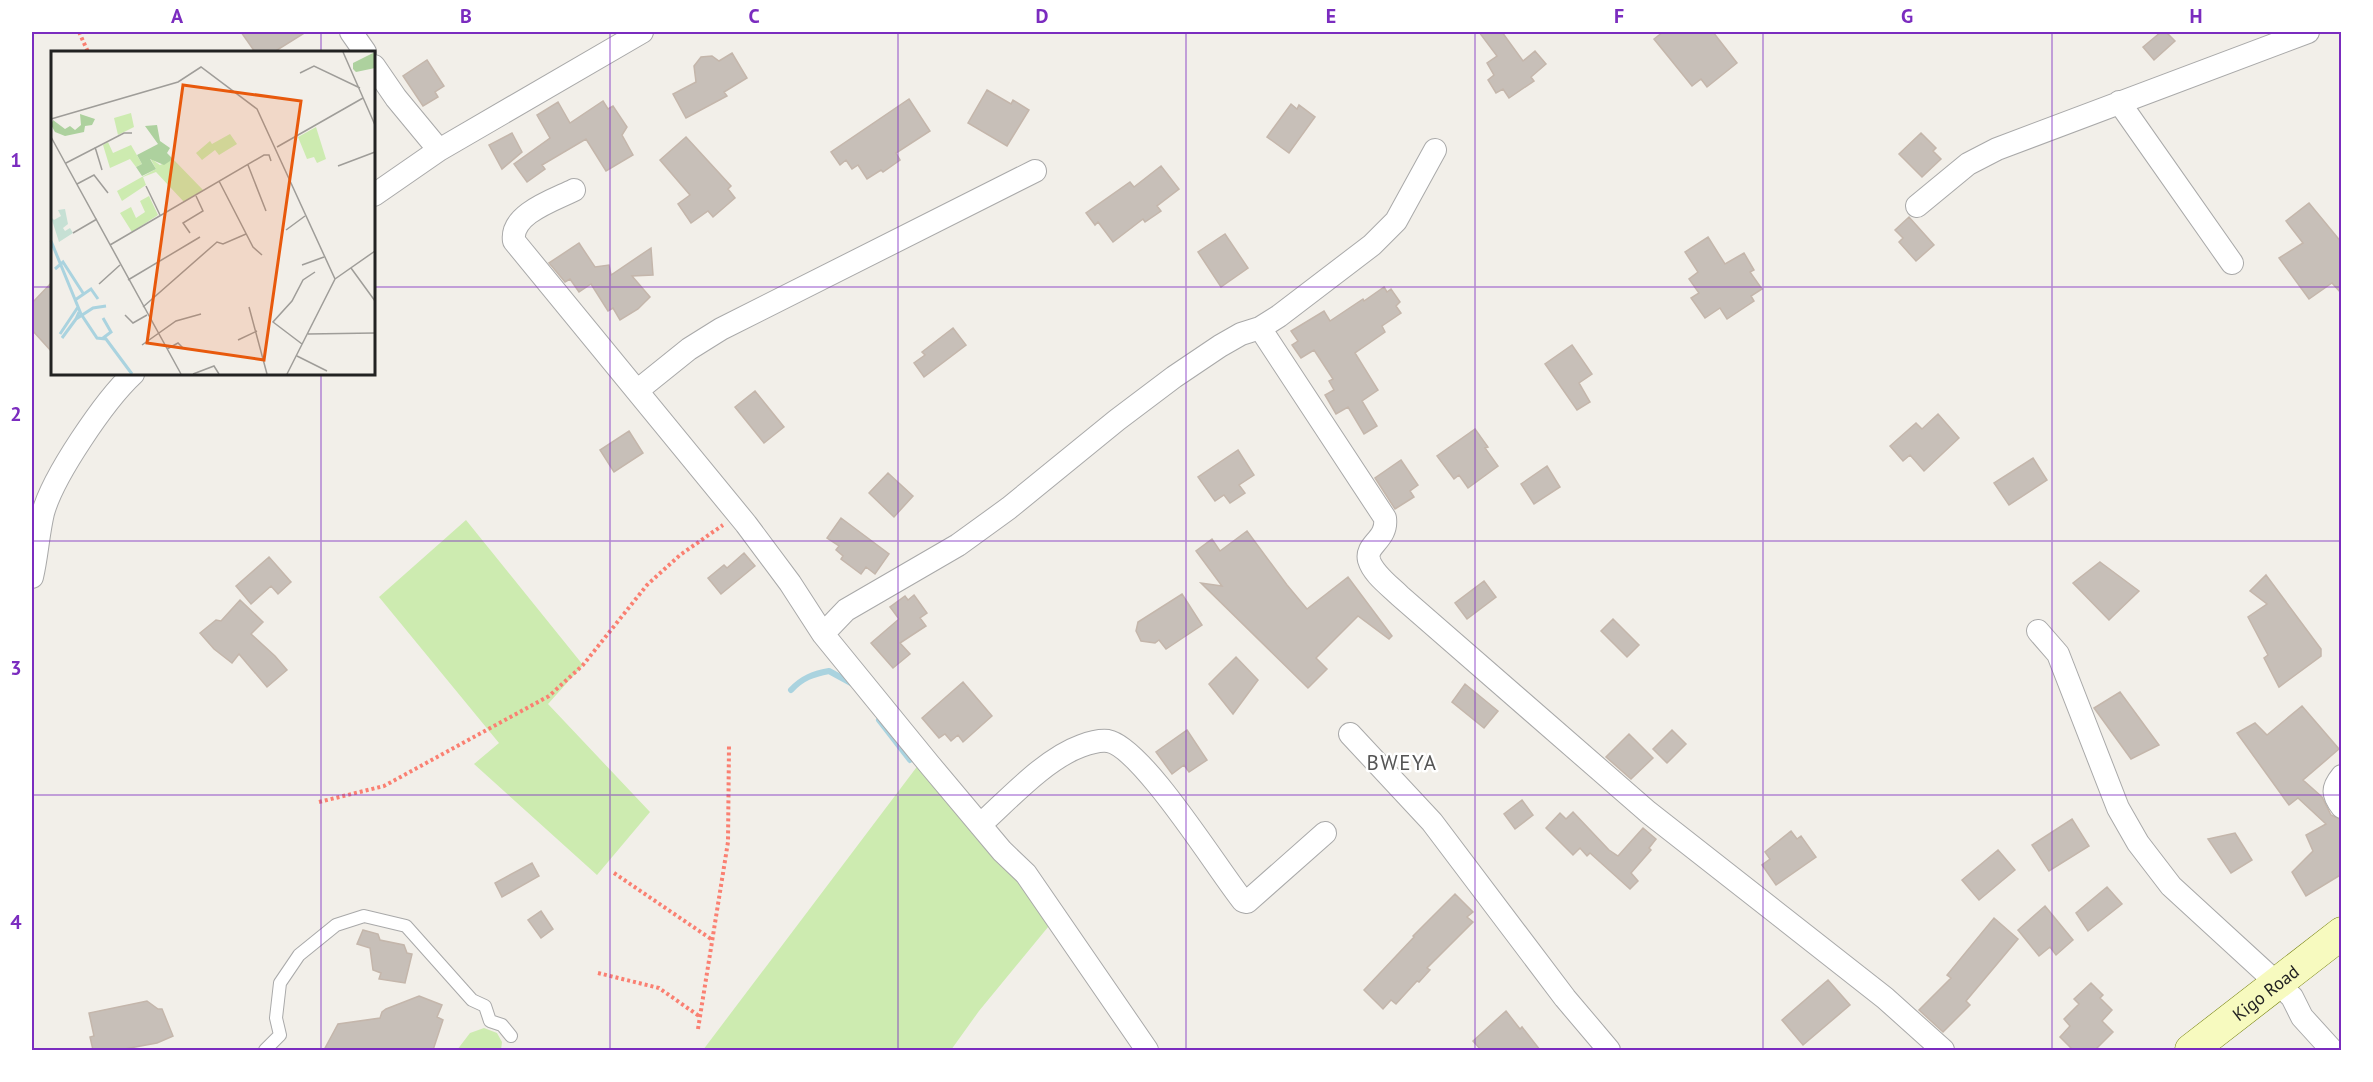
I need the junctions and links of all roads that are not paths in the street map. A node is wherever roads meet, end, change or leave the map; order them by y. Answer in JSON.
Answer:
{"nodes":[{"id":1,"x":351,"y":32,"type":"edge"},
{"id":2,"x":642,"y":32,"type":"edge"},
{"id":3,"x":2308,"y":32,"type":"edge"},
{"id":4,"x":364,"y":51,"type":"edge"},
{"id":5,"x":375,"y":67,"type":"edge"},
{"id":6,"x":2119,"y":102,"type":"junction"},
{"id":7,"x":439,"y":150,"type":"junction"},
{"id":8,"x":1435,"y":150,"type":"dead end"},
{"id":9,"x":1035,"y":171,"type":"dead end"},
{"id":10,"x":574,"y":190,"type":"dead end"},
{"id":11,"x":375,"y":194,"type":"edge"},
{"id":12,"x":1917,"y":206,"type":"dead end"},
{"id":13,"x":2232,"y":263,"type":"dead end"},
{"id":14,"x":1260,"y":328,"type":"junction"},
{"id":15,"x":132,"y":375,"type":"edge"},
{"id":16,"x":638,"y":390,"type":"junction"},
{"id":17,"x":32,"y":577,"type":"edge"},
{"id":18,"x":2038,"y":631,"type":"dead end"},
{"id":19,"x":823,"y":634,"type":"junction"},
{"id":20,"x":1350,"y":734,"type":"dead end"},
{"id":21,"x":2342,"y":776,"type":"edge"},
{"id":22,"x":2342,"y":807,"type":"edge"},
{"id":23,"x":980,"y":825,"type":"junction"},
{"id":24,"x":1325,"y":832,"type":"dead end"},
{"id":25,"x":2342,"y":933,"type":"edge"},
{"id":26,"x":2277,"y":982,"type":"junction"},
{"id":27,"x":511,"y":1036,"type":"dead end"},
{"id":28,"x":265,"y":1050,"type":"edge"},
{"id":29,"x":1147,"y":1050,"type":"edge"},
{"id":30,"x":1609,"y":1050,"type":"edge"},
{"id":31,"x":1943,"y":1050,"type":"edge"},
{"id":32,"x":2191,"y":1050,"type":"edge"},
{"id":33,"x":2332,"y":1050,"type":"edge"}],
"edges":[{"from":1,"to":4,"type":"street"},
{"from":2,"to":7,"type":"street"},
{"from":3,"to":6,"type":"street"},
{"from":5,"to":7,"type":"street"},
{"from":6,"to":12,"type":"street"},
{"from":6,"to":13,"type":"street"},
{"from":7,"to":11,"type":"street"},
{"from":8,"to":14,"type":"street"},
{"from":9,"to":16,"type":"street"},
{"from":10,"to":16,"type":"street"},
{"from":14,"to":19,"type":"street"},
{"from":14,"to":31,"type":"street"},
{"from":15,"to":17,"type":"street"},
{"from":16,"to":19,"type":"street"},
{"from":18,"to":26,"type":"street"},
{"from":19,"to":23,"type":"street"},
{"from":20,"to":30,"type":"street"},
{"from":21,"to":22,"type":"street"},
{"from":23,"to":24,"type":"street"},
{"from":23,"to":29,"type":"street"},
{"from":25,"to":26,"type":"street","name":"Kigo Road"},
{"from":26,"to":32,"type":"street","name":"Kigo Road"},
{"from":26,"to":33,"type":"street"},
{"from":27,"to":28,"type":"lane"}]}
